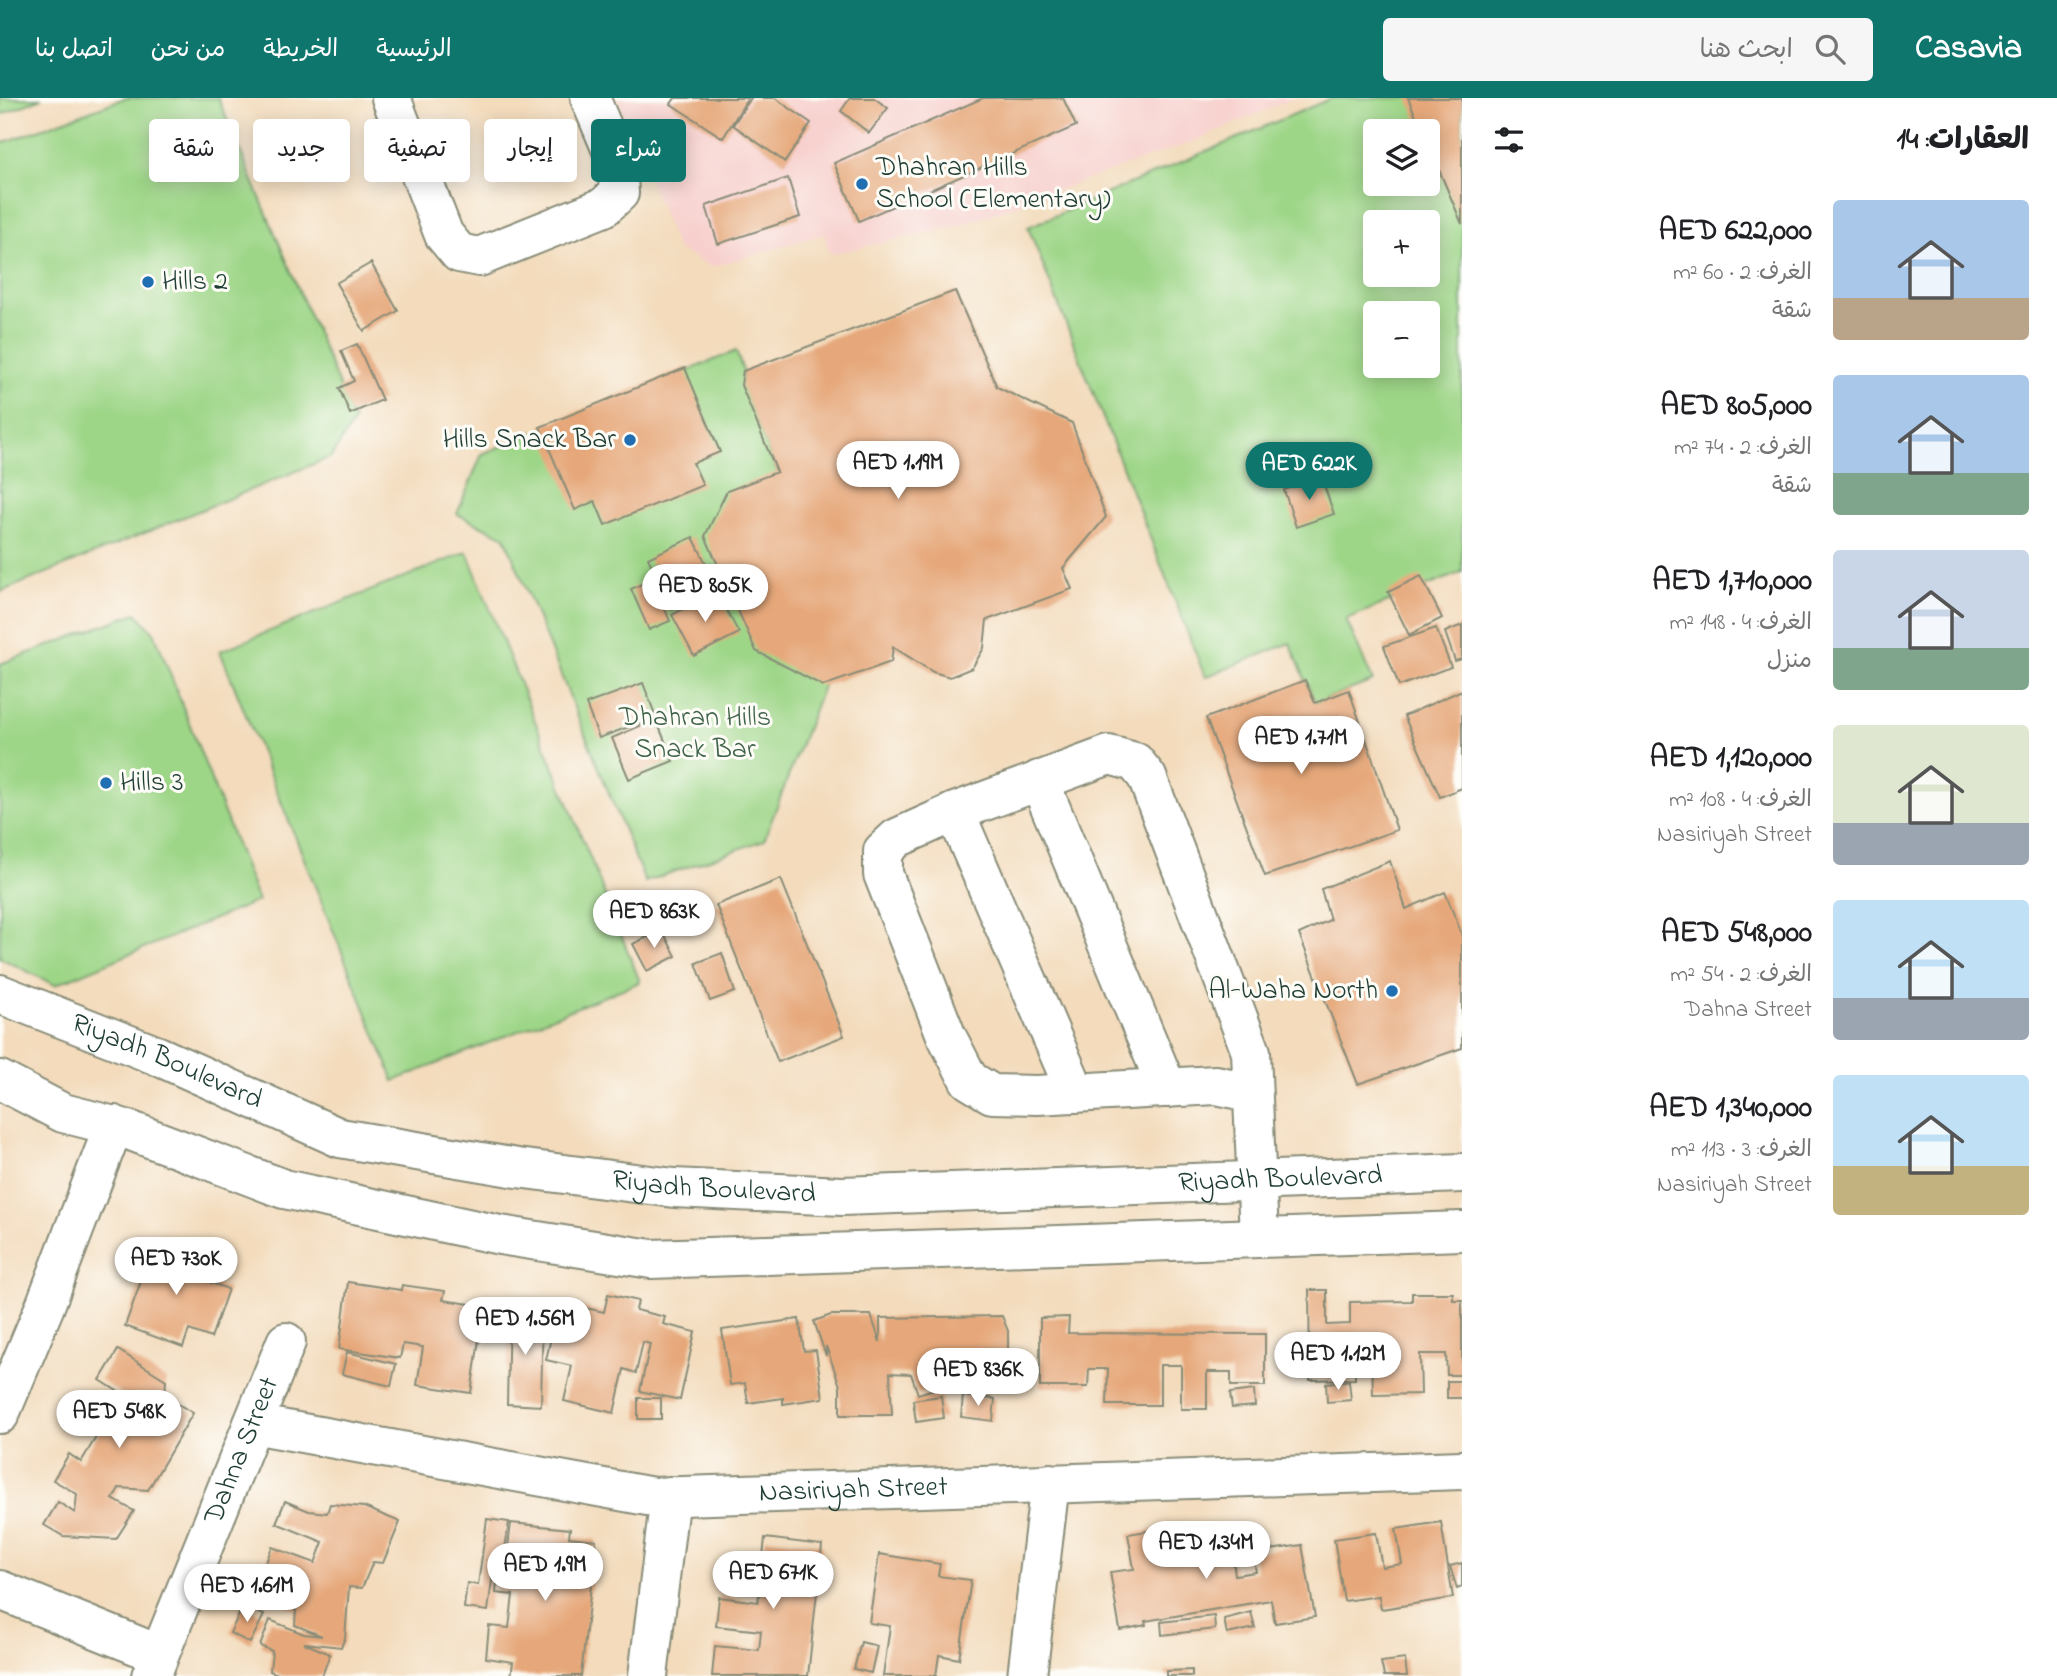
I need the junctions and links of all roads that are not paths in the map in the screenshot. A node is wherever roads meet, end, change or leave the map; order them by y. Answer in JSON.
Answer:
{"nodes":[{"id":1,"x":391,"y":98,"type":"edge"},
{"id":2,"x":590,"y":98,"type":"edge"},
{"id":3,"x":1039,"y":780,"type":"junction"},
{"id":4,"x":955,"y":811,"type":"junction"},
{"id":5,"x":0,"y":993,"type":"edge"},
{"id":6,"x":0,"y":1080,"type":"edge"},
{"id":7,"x":1167,"y":1088,"type":"junction"},
{"id":8,"x":1076,"y":1093,"type":"junction"},
{"id":9,"x":1252,"y":1099,"type":"junction"},
{"id":10,"x":114,"y":1125,"type":"junction"},
{"id":11,"x":1462,"y":1172,"type":"edge"},
{"id":12,"x":1256,"y":1180,"type":"junction"},
{"id":13,"x":1462,"y":1231,"type":"edge"},
{"id":14,"x":1259,"y":1237,"type":"junction"},
{"id":15,"x":286,"y":1342,"type":"dead end"},
{"id":16,"x":0,"y":1414,"type":"edge"},
{"id":17,"x":253,"y":1424,"type":"junction"},
{"id":18,"x":1462,"y":1470,"type":"edge"},
{"id":19,"x":1050,"y":1483,"type":"junction"},
{"id":20,"x":670,"y":1496,"type":"junction"},
{"id":21,"x":0,"y":1590,"type":"edge"},
{"id":22,"x":155,"y":1665,"type":"edge"},
{"id":23,"x":648,"y":1676,"type":"edge"},
{"id":24,"x":1027,"y":1676,"type":"edge"}],
"edges":[{"from":1,"to":2,"type":"street"},
{"from":3,"to":4,"type":"street"},
{"from":3,"to":7,"type":"street"},
{"from":3,"to":9,"type":"street"},
{"from":4,"to":8,"type":"street"},
{"from":4,"to":8,"type":"street"},
{"from":5,"to":12,"type":"street","name":"Riyadh Boulevard"},
{"from":6,"to":10,"type":"street","name":"Riyadh Boulevard"},
{"from":7,"to":8,"type":"street"},
{"from":7,"to":9,"type":"street"},
{"from":9,"to":12,"type":"street"},
{"from":10,"to":14,"type":"street","name":"Riyadh Boulevard"},
{"from":10,"to":16,"type":"street"},
{"from":11,"to":12,"type":"street","name":"Riyadh Boulevard"},
{"from":12,"to":14,"type":"street"},
{"from":13,"to":14,"type":"street","name":"Riyadh Boulevard"},
{"from":15,"to":17,"type":"street","name":"Dahna Street"},
{"from":17,"to":20,"type":"street","name":"Nasiriyah Street"},
{"from":17,"to":22,"type":"street","name":"Dahna Street"},
{"from":18,"to":19,"type":"street","name":"Nasiriyah Street"},
{"from":19,"to":20,"type":"street","name":"Nasiriyah Street"},
{"from":19,"to":24,"type":"street"},
{"from":20,"to":23,"type":"street"},
{"from":21,"to":22,"type":"street"}]}
